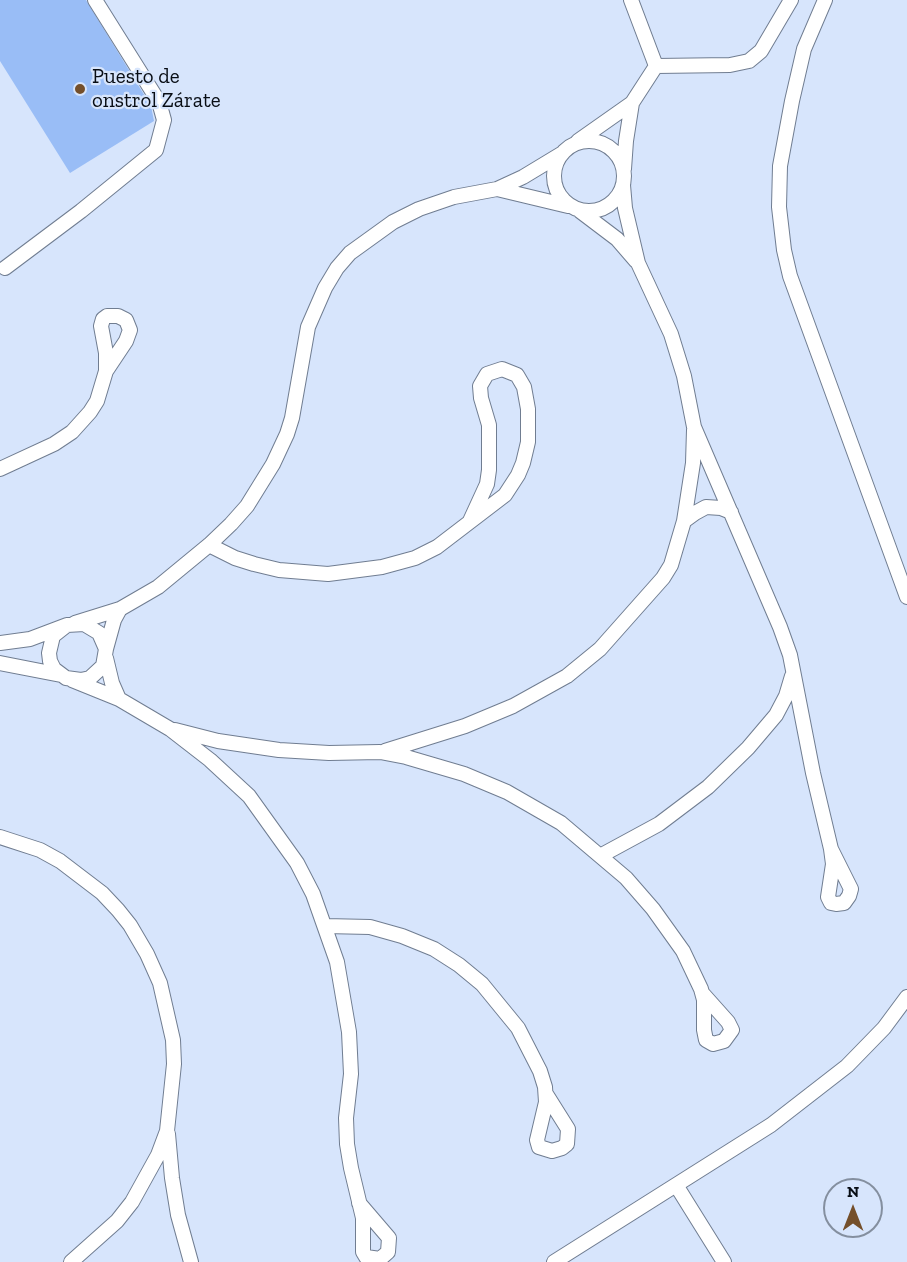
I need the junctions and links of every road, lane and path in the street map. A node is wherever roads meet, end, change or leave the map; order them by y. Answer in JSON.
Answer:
{"nodes":[{"id":1,"x":95,"y":0,"type":"edge"},
{"id":2,"x":631,"y":0,"type":"edge"},
{"id":3,"x":791,"y":0,"type":"edge"},
{"id":4,"x":825,"y":0,"type":"edge"},
{"id":5,"x":656,"y":66,"type":"junction"},
{"id":6,"x":632,"y":103,"type":"junction"},
{"id":7,"x":575,"y":143,"type":"junction"},
{"id":8,"x":561,"y":154,"type":"junction"},
{"id":9,"x":624,"y":180,"type":"junction"},
{"id":10,"x":497,"y":189,"type":"junction"},
{"id":11,"x":575,"y":208,"type":"junction"},
{"id":12,"x":638,"y":263,"type":"junction"},
{"id":13,"x":4,"y":268,"type":"dead end"},
{"id":14,"x":106,"y":371,"type":"dead end"},
{"id":15,"x":694,"y":427,"type":"junction"},
{"id":16,"x":0,"y":469,"type":"edge"},
{"id":17,"x":731,"y":512,"type":"junction"},
{"id":18,"x":470,"y":521,"type":"junction"},
{"id":19,"x":684,"y":521,"type":"junction"},
{"id":20,"x":209,"y":545,"type":"junction"},
{"id":21,"x":907,"y":597,"type":"edge"},
{"id":22,"x":120,"y":609,"type":"junction"},
{"id":23,"x":71,"y":624,"type":"junction"},
{"id":24,"x":0,"y":643,"type":"edge"},
{"id":25,"x":106,"y":653,"type":"junction"},
{"id":26,"x":0,"y":663,"type":"edge"},
{"id":27,"x":792,"y":673,"type":"junction"},
{"id":28,"x":66,"y":678,"type":"junction"},
{"id":29,"x":119,"y":699,"type":"junction"},
{"id":30,"x":776,"y":714,"type":"junction"},
{"id":31,"x":802,"y":719,"type":"junction"},
{"id":32,"x":170,"y":729,"type":"junction"},
{"id":33,"x":424,"y":740,"type":"junction"},
{"id":34,"x":218,"y":741,"type":"junction"},
{"id":35,"x":380,"y":752,"type":"junction"},
{"id":36,"x":210,"y":760,"type":"junction"},
{"id":37,"x":424,"y":763,"type":"junction"},
{"id":38,"x":0,"y":837,"type":"edge"},
{"id":39,"x":831,"y":849,"type":"dead end"},
{"id":40,"x":600,"y":856,"type":"junction"},
{"id":41,"x":325,"y":926,"type":"junction"},
{"id":42,"x":703,"y":994,"type":"dead end"},
{"id":43,"x":907,"y":997,"type":"edge"},
{"id":44,"x":546,"y":1094,"type":"dead end"},
{"id":45,"x":167,"y":1131,"type":"junction"},
{"id":46,"x":149,"y":1174,"type":"junction"},
{"id":47,"x":172,"y":1178,"type":"junction"},
{"id":48,"x":676,"y":1185,"type":"junction"},
{"id":49,"x":359,"y":1203,"type":"dead end"},
{"id":50,"x":71,"y":1262,"type":"edge"},
{"id":51,"x":191,"y":1262,"type":"edge"},
{"id":52,"x":554,"y":1262,"type":"edge"},
{"id":53,"x":724,"y":1262,"type":"edge"}],
"edges":[{"from":1,"to":13,"type":"street"},
{"from":2,"to":5,"type":"street"},
{"from":3,"to":5,"type":"street"},
{"from":4,"to":21,"type":"street"},
{"from":5,"to":6,"type":"street"},
{"from":6,"to":7,"type":"street"},
{"from":6,"to":9,"type":"street"},
{"from":7,"to":8,"type":"street"},
{"from":7,"to":9,"type":"street"},
{"from":8,"to":10,"type":"street"},
{"from":8,"to":11,"type":"street"},
{"from":9,"to":11,"type":"street"},
{"from":9,"to":12,"type":"street"},
{"from":10,"to":11,"type":"street"},
{"from":10,"to":20,"type":"street"},
{"from":11,"to":12,"type":"street"},
{"from":12,"to":15,"type":"street"},
{"from":14,"to":16,"type":"street"},
{"from":15,"to":17,"type":"street"},
{"from":15,"to":19,"type":"street"},
{"from":17,"to":19,"type":"street"},
{"from":17,"to":27,"type":"street"},
{"from":18,"to":18,"type":"street"},
{"from":18,"to":20,"type":"street"},
{"from":19,"to":33,"type":"street"},
{"from":20,"to":22,"type":"street"},
{"from":22,"to":23,"type":"street"},
{"from":22,"to":25,"type":"street"},
{"from":23,"to":24,"type":"street"},
{"from":23,"to":25,"type":"street"},
{"from":23,"to":28,"type":"street"},
{"from":25,"to":28,"type":"street"},
{"from":25,"to":29,"type":"street"},
{"from":26,"to":28,"type":"street"},
{"from":27,"to":30,"type":"street"},
{"from":27,"to":31,"type":"street"},
{"from":28,"to":29,"type":"street"},
{"from":29,"to":32,"type":"street"},
{"from":30,"to":31,"type":"street"},
{"from":30,"to":40,"type":"street"},
{"from":31,"to":39,"type":"street"},
{"from":32,"to":34,"type":"street"},
{"from":32,"to":36,"type":"street"},
{"from":33,"to":35,"type":"street"},
{"from":33,"to":37,"type":"street"},
{"from":34,"to":35,"type":"street"},
{"from":34,"to":36,"type":"street"},
{"from":35,"to":37,"type":"street"},
{"from":36,"to":41,"type":"street"},
{"from":37,"to":40,"type":"street"},
{"from":38,"to":45,"type":"street"},
{"from":40,"to":42,"type":"street"},
{"from":41,"to":44,"type":"street"},
{"from":41,"to":49,"type":"street"},
{"from":43,"to":48,"type":"street"},
{"from":45,"to":46,"type":"street"},
{"from":45,"to":47,"type":"street"},
{"from":46,"to":47,"type":"street"},
{"from":46,"to":50,"type":"street"},
{"from":47,"to":51,"type":"street"},
{"from":48,"to":52,"type":"street"},
{"from":48,"to":53,"type":"street"}]}
